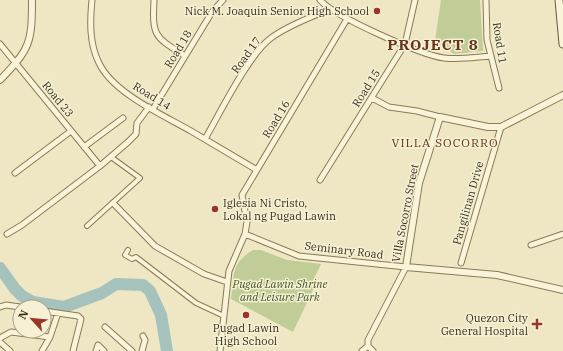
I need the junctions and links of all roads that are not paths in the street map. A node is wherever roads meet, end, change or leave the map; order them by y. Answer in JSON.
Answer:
{"nodes":[{"id":1,"x":32,"y":0,"type":"edge"},
{"id":2,"x":92,"y":0,"type":"edge"},
{"id":3,"x":154,"y":0,"type":"edge"},
{"id":4,"x":223,"y":0,"type":"edge"},
{"id":5,"x":320,"y":0,"type":"edge"},
{"id":6,"x":415,"y":0,"type":"edge"},
{"id":7,"x":486,"y":0,"type":"edge"},
{"id":8,"x":559,"y":0,"type":"edge"},
{"id":9,"x":329,"y":9,"type":"junction"},
{"id":10,"x":347,"y":19,"type":"junction"},
{"id":11,"x":0,"y":44,"type":"edge"},
{"id":12,"x":405,"y":44,"type":"junction"},
{"id":13,"x":563,"y":44,"type":"edge"},
{"id":14,"x":185,"y":56,"type":"junction"},
{"id":15,"x":491,"y":56,"type":"junction"},
{"id":16,"x":16,"y":63,"type":"junction"},
{"id":17,"x":0,"y":80,"type":"edge"},
{"id":18,"x":499,"y":88,"type":"dead end"},
{"id":19,"x":563,"y":95,"type":"edge"},
{"id":20,"x":372,"y":98,"type":"junction"},
{"id":21,"x":151,"y":108,"type":"junction"},
{"id":22,"x":440,"y":117,"type":"junction"},
{"id":23,"x":123,"y":118,"type":"dead end"},
{"id":24,"x":500,"y":127,"type":"junction"},
{"id":25,"x":71,"y":131,"type":"junction"},
{"id":26,"x":205,"y":140,"type":"junction"},
{"id":27,"x":84,"y":147,"type":"junction"},
{"id":28,"x":111,"y":157,"type":"junction"},
{"id":29,"x":100,"y":166,"type":"junction"},
{"id":30,"x":257,"y":170,"type":"junction"},
{"id":31,"x":15,"y":173,"type":"dead end"},
{"id":32,"x":320,"y":180,"type":"dead end"},
{"id":33,"x":113,"y":203,"type":"junction"},
{"id":34,"x":87,"y":226,"type":"dead end"},
{"id":35,"x":7,"y":234,"type":"dead end"},
{"id":36,"x":245,"y":234,"type":"junction"},
{"id":37,"x":563,"y":234,"type":"edge"},
{"id":38,"x":531,"y":245,"type":"dead end"},
{"id":39,"x":128,"y":250,"type":"dead end"},
{"id":40,"x":460,"y":263,"type":"dead end"},
{"id":41,"x":406,"y":267,"type":"junction"},
{"id":42,"x":227,"y":282,"type":"junction"},
{"id":43,"x":563,"y":290,"type":"edge"},
{"id":44,"x":12,"y":306,"type":"edge"},
{"id":45,"x":0,"y":307,"type":"edge"},
{"id":46,"x":52,"y":312,"type":"edge"},
{"id":47,"x":58,"y":313,"type":"junction"},
{"id":48,"x":224,"y":316,"type":"junction"},
{"id":49,"x":105,"y":327,"type":"dead end"},
{"id":50,"x":52,"y":331,"type":"edge"},
{"id":51,"x":12,"y":332,"type":"edge"},
{"id":52,"x":143,"y":336,"type":"dead end"},
{"id":53,"x":0,"y":338,"type":"edge"},
{"id":54,"x":49,"y":339,"type":"edge"},
{"id":55,"x":0,"y":342,"type":"edge"},
{"id":56,"x":368,"y":346,"type":"junction"},
{"id":57,"x":10,"y":351,"type":"edge"},
{"id":58,"x":42,"y":351,"type":"edge"},
{"id":59,"x":72,"y":351,"type":"edge"},
{"id":60,"x":96,"y":351,"type":"edge"},
{"id":61,"x":104,"y":351,"type":"edge"},
{"id":62,"x":132,"y":351,"type":"edge"},
{"id":63,"x":142,"y":351,"type":"edge"},
{"id":64,"x":220,"y":351,"type":"edge"},
{"id":65,"x":362,"y":351,"type":"edge"},
{"id":66,"x":373,"y":351,"type":"edge"}],
"edges":[{"from":1,"to":16,"type":"street"},
{"from":2,"to":21,"type":"street","name":"Road 14"},
{"from":3,"to":14,"type":"street"},
{"from":4,"to":14,"type":"street","name":"Road 18"},
{"from":5,"to":9,"type":"street"},
{"from":6,"to":12,"type":"street","name":"Road 15"},
{"from":7,"to":15,"type":"street","name":"Road 11"},
{"from":8,"to":13,"type":"main road"},
{"from":9,"to":10,"type":"street"},
{"from":9,"to":26,"type":"street","name":"Road 17"},
{"from":10,"to":12,"type":"street"},
{"from":10,"to":30,"type":"street","name":"Road 16"},
{"from":11,"to":16,"type":"street","name":"Road 23"},
{"from":12,"to":15,"type":"street"},
{"from":12,"to":20,"type":"street","name":"Road 15"},
{"from":14,"to":21,"type":"street","name":"Road 18"},
{"from":15,"to":18,"type":"street","name":"Road 11"},
{"from":16,"to":17,"type":"street"},
{"from":16,"to":25,"type":"street","name":"Road 23"},
{"from":19,"to":24,"type":"street"},
{"from":20,"to":22,"type":"street"},
{"from":20,"to":32,"type":"street","name":"Road 15"},
{"from":21,"to":26,"type":"street","name":"Road 14"},
{"from":21,"to":28,"type":"street","name":"Road 18"},
{"from":22,"to":24,"type":"street"},
{"from":22,"to":41,"type":"street","name":"Villa Socorro Street"},
{"from":23,"to":27,"type":"street"},
{"from":24,"to":40,"type":"street","name":"Pangilinan Drive"},
{"from":25,"to":27,"type":"street","name":"Road 23"},
{"from":25,"to":31,"type":"street"},
{"from":26,"to":30,"type":"street","name":"Road 14"},
{"from":27,"to":29,"type":"street","name":"Road 23"},
{"from":28,"to":29,"type":"street","name":"Road 18"},
{"from":28,"to":33,"type":"street"},
{"from":29,"to":35,"type":"street","name":"Road 18"},
{"from":30,"to":36,"type":"street","name":"Road 16"},
{"from":33,"to":34,"type":"street"},
{"from":33,"to":42,"type":"street"},
{"from":36,"to":41,"type":"street","name":"Seminary Road"},
{"from":36,"to":42,"type":"street"},
{"from":37,"to":38,"type":"street"},
{"from":39,"to":48,"type":"street"},
{"from":41,"to":43,"type":"street","name":"Seminary Road"},
{"from":41,"to":56,"type":"street","name":"Villa Socorro Street"},
{"from":42,"to":48,"type":"street"},
{"from":44,"to":45,"type":"street"},
{"from":46,"to":47,"type":"street"},
{"from":47,"to":50,"type":"street"},
{"from":47,"to":59,"type":"street"},
{"from":48,"to":64,"type":"street"},
{"from":49,"to":62,"type":"street"},
{"from":51,"to":53,"type":"street"},
{"from":52,"to":63,"type":"street"},
{"from":54,"to":58,"type":"street"},
{"from":55,"to":57,"type":"street"},
{"from":56,"to":65,"type":"street"},
{"from":56,"to":66,"type":"street"},
{"from":60,"to":61,"type":"street"}]}
